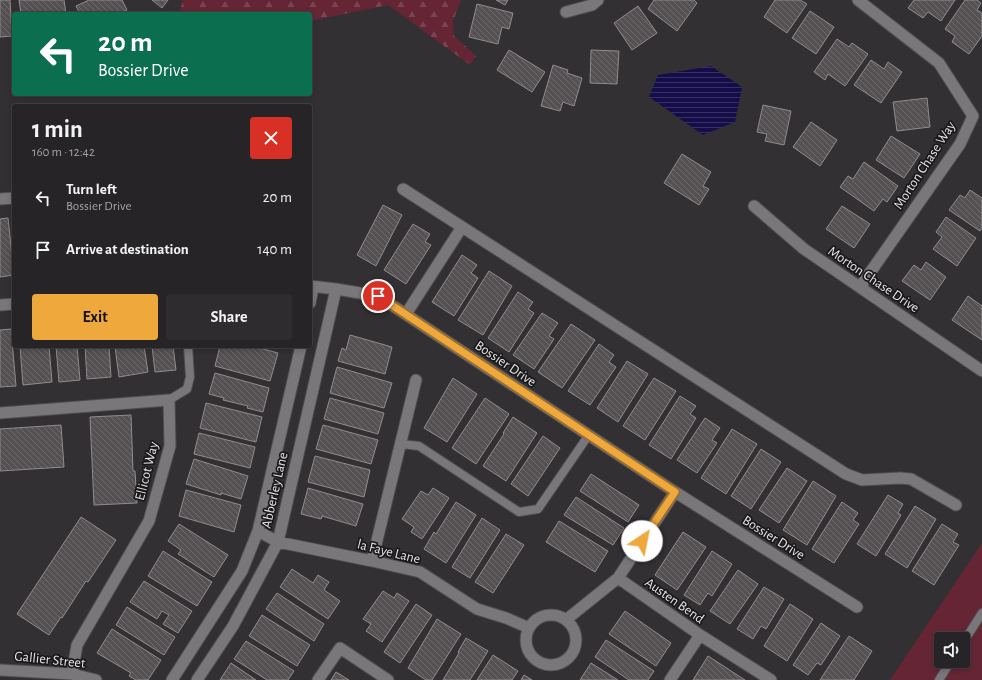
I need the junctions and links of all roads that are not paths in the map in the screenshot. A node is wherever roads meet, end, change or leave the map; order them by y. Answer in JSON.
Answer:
{"nodes":[{"id":1,"x":598,"y":0,"type":"edge"},
{"id":2,"x":858,"y":0,"type":"edge"},
{"id":3,"x":566,"y":12,"type":"dead end"},
{"id":4,"x":403,"y":189,"type":"dead end"},
{"id":5,"x":12,"y":198,"type":"edge"},
{"id":6,"x":0,"y":199,"type":"edge"},
{"id":7,"x":754,"y":206,"type":"dead end"},
{"id":8,"x":462,"y":227,"type":"junction"},
{"id":9,"x":312,"y":286,"type":"edge"},
{"id":10,"x":860,"y":287,"type":"junction"},
{"id":11,"x":336,"y":289,"type":"junction"},
{"id":12,"x":12,"y":304,"type":"edge"},
{"id":13,"x":0,"y":305,"type":"edge"},
{"id":14,"x":406,"y":314,"type":"junction"},
{"id":15,"x":188,"y":348,"type":"edge"},
{"id":16,"x":301,"y":348,"type":"edge"},
{"id":17,"x":982,"y":371,"type":"edge"},
{"id":18,"x":416,"y":380,"type":"dead end"},
{"id":19,"x":169,"y":400,"type":"junction"},
{"id":20,"x":0,"y":413,"type":"edge"},
{"id":21,"x":588,"y":436,"type":"junction"},
{"id":22,"x":401,"y":444,"type":"junction"},
{"id":23,"x":675,"y":492,"type":"junction"},
{"id":24,"x":956,"y":504,"type":"dead end"},
{"id":25,"x":258,"y":531,"type":"junction"},
{"id":26,"x":278,"y":542,"type":"junction"},
{"id":27,"x":372,"y":560,"type":"junction"},
{"id":28,"x":618,"y":578,"type":"junction"},
{"id":29,"x":857,"y":607,"type":"dead end"},
{"id":30,"x":982,"y":612,"type":"edge"},
{"id":31,"x":567,"y":620,"type":"junction"},
{"id":32,"x":529,"y":628,"type":"junction"},
{"id":33,"x":969,"y":632,"type":"edge"},
{"id":34,"x":700,"y":635,"type":"junction"},
{"id":35,"x":947,"y":668,"type":"edge"},
{"id":36,"x":0,"y":670,"type":"edge"},
{"id":37,"x":72,"y":674,"type":"junction"},
{"id":38,"x":96,"y":680,"type":"edge"},
{"id":39,"x":172,"y":680,"type":"edge"},
{"id":40,"x":197,"y":680,"type":"edge"},
{"id":41,"x":318,"y":680,"type":"edge"},
{"id":42,"x":388,"y":680,"type":"edge"},
{"id":43,"x":670,"y":680,"type":"edge"},
{"id":44,"x":771,"y":680,"type":"edge"},
{"id":45,"x":939,"y":680,"type":"edge"}],
"edges":[{"from":1,"to":3,"type":"street"},
{"from":2,"to":10,"type":"street","name":"Morton Chase Way"},
{"from":4,"to":8,"type":"street"},
{"from":5,"to":6,"type":"street"},
{"from":7,"to":10,"type":"street","name":"Morton Chase Drive"},
{"from":8,"to":14,"type":"street"},
{"from":8,"to":24,"type":"street"},
{"from":9,"to":11,"type":"street","name":"Bossier Drive"},
{"from":10,"to":17,"type":"street","name":"Morton Chase Drive"},
{"from":11,"to":14,"type":"street","name":"Bossier Drive"},
{"from":11,"to":26,"type":"street","name":"Abberley Lane"},
{"from":12,"to":13,"type":"street"},
{"from":14,"to":21,"type":"street","name":"Bossier Drive"},
{"from":15,"to":19,"type":"lane"},
{"from":16,"to":25,"type":"street","name":"Abberley Lane"},
{"from":18,"to":22,"type":"street"},
{"from":19,"to":20,"type":"street"},
{"from":19,"to":37,"type":"street","name":"Ellicot Way"},
{"from":21,"to":22,"type":"lane"},
{"from":21,"to":23,"type":"street","name":"Bossier Drive"},
{"from":22,"to":27,"type":"street"},
{"from":23,"to":28,"type":"street"},
{"from":23,"to":29,"type":"street","name":"Bossier Drive"},
{"from":25,"to":26,"type":"street","name":"la Faye Lane"},
{"from":25,"to":39,"type":"street","name":"Abberley Lane"},
{"from":26,"to":27,"type":"street","name":"la Faye Lane"},
{"from":26,"to":40,"type":"street","name":"Abberley Lane"},
{"from":27,"to":32,"type":"street","name":"la Faye Lane"},
{"from":28,"to":31,"type":"street"},
{"from":28,"to":34,"type":"street","name":"Austen Bend"},
{"from":30,"to":33,"type":"lane"},
{"from":31,"to":32,"type":"street"},
{"from":31,"to":32,"type":"street"},
{"from":34,"to":43,"type":"street"},
{"from":34,"to":44,"type":"street","name":"Austen Bend"},
{"from":35,"to":45,"type":"lane"},
{"from":36,"to":37,"type":"street","name":"Gallier Street"},
{"from":37,"to":38,"type":"street","name":"Gallier Street"},
{"from":41,"to":42,"type":"street"}]}
